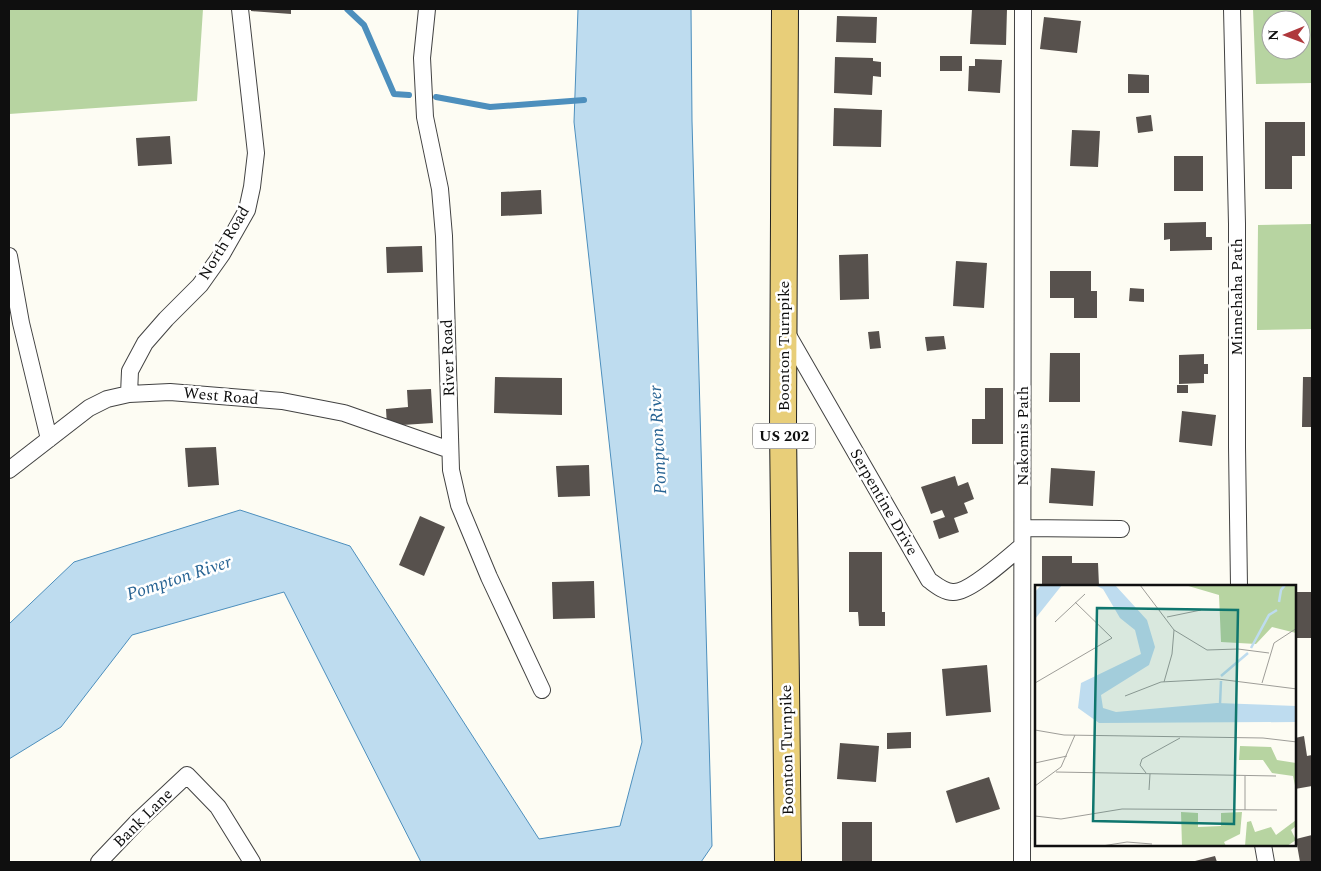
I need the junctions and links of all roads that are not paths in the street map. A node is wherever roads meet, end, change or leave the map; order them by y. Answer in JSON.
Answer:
{"nodes":[{"id":1,"x":240,"y":9,"type":"edge"},
{"id":2,"x":427,"y":9,"type":"edge"},
{"id":3,"x":785,"y":9,"type":"edge"},
{"id":4,"x":1024,"y":9,"type":"edge"},
{"id":5,"x":1232,"y":9,"type":"edge"},
{"id":6,"x":9,"y":256,"type":"edge"},
{"id":7,"x":784,"y":328,"type":"junction"},
{"id":8,"x":129,"y":394,"type":"junction"},
{"id":9,"x":50,"y":438,"type":"junction"},
{"id":10,"x":450,"y":450,"type":"junction"},
{"id":11,"x":9,"y":470,"type":"edge"},
{"id":12,"x":1023,"y":528,"type":"junction"},
{"id":13,"x":1121,"y":530,"type":"dead end"},
{"id":14,"x":1022,"y":546,"type":"junction"},
{"id":15,"x":1240,"y":585,"type":"edge"},
{"id":16,"x":542,"y":690,"type":"dead end"},
{"id":17,"x":1263,"y":846,"type":"edge"},
{"id":18,"x":99,"y":862,"type":"edge"},
{"id":19,"x":252,"y":862,"type":"edge"},
{"id":20,"x":788,"y":862,"type":"edge"},
{"id":21,"x":1022,"y":862,"type":"edge"},
{"id":22,"x":1266,"y":862,"type":"edge"}],
"edges":[{"from":1,"to":8,"type":"street","name":"North Road"},
{"from":2,"to":10,"type":"street","name":"River Road"},
{"from":3,"to":7,"type":"main road","name":"Boonton Turnpike","number":"US 202"},
{"from":4,"to":12,"type":"street","name":"Nakomis Path"},
{"from":5,"to":15,"type":"street","name":"Minnehaha Path"},
{"from":6,"to":9,"type":"street"},
{"from":7,"to":14,"type":"street","name":"Serpentine Drive"},
{"from":7,"to":20,"type":"main road","name":"Boonton Turnpike","number":"US 202"},
{"from":8,"to":9,"type":"street","name":"West Road"},
{"from":8,"to":10,"type":"street","name":"West Road"},
{"from":9,"to":11,"type":"street","name":"West Road"},
{"from":10,"to":16,"type":"street","name":"River Road"},
{"from":12,"to":13,"type":"street"},
{"from":12,"to":14,"type":"street","name":"Nakomis Path"},
{"from":14,"to":21,"type":"street","name":"Nakomis Path"},
{"from":17,"to":22,"type":"street"},
{"from":18,"to":19,"type":"street","name":"Bank Lane"}]}
